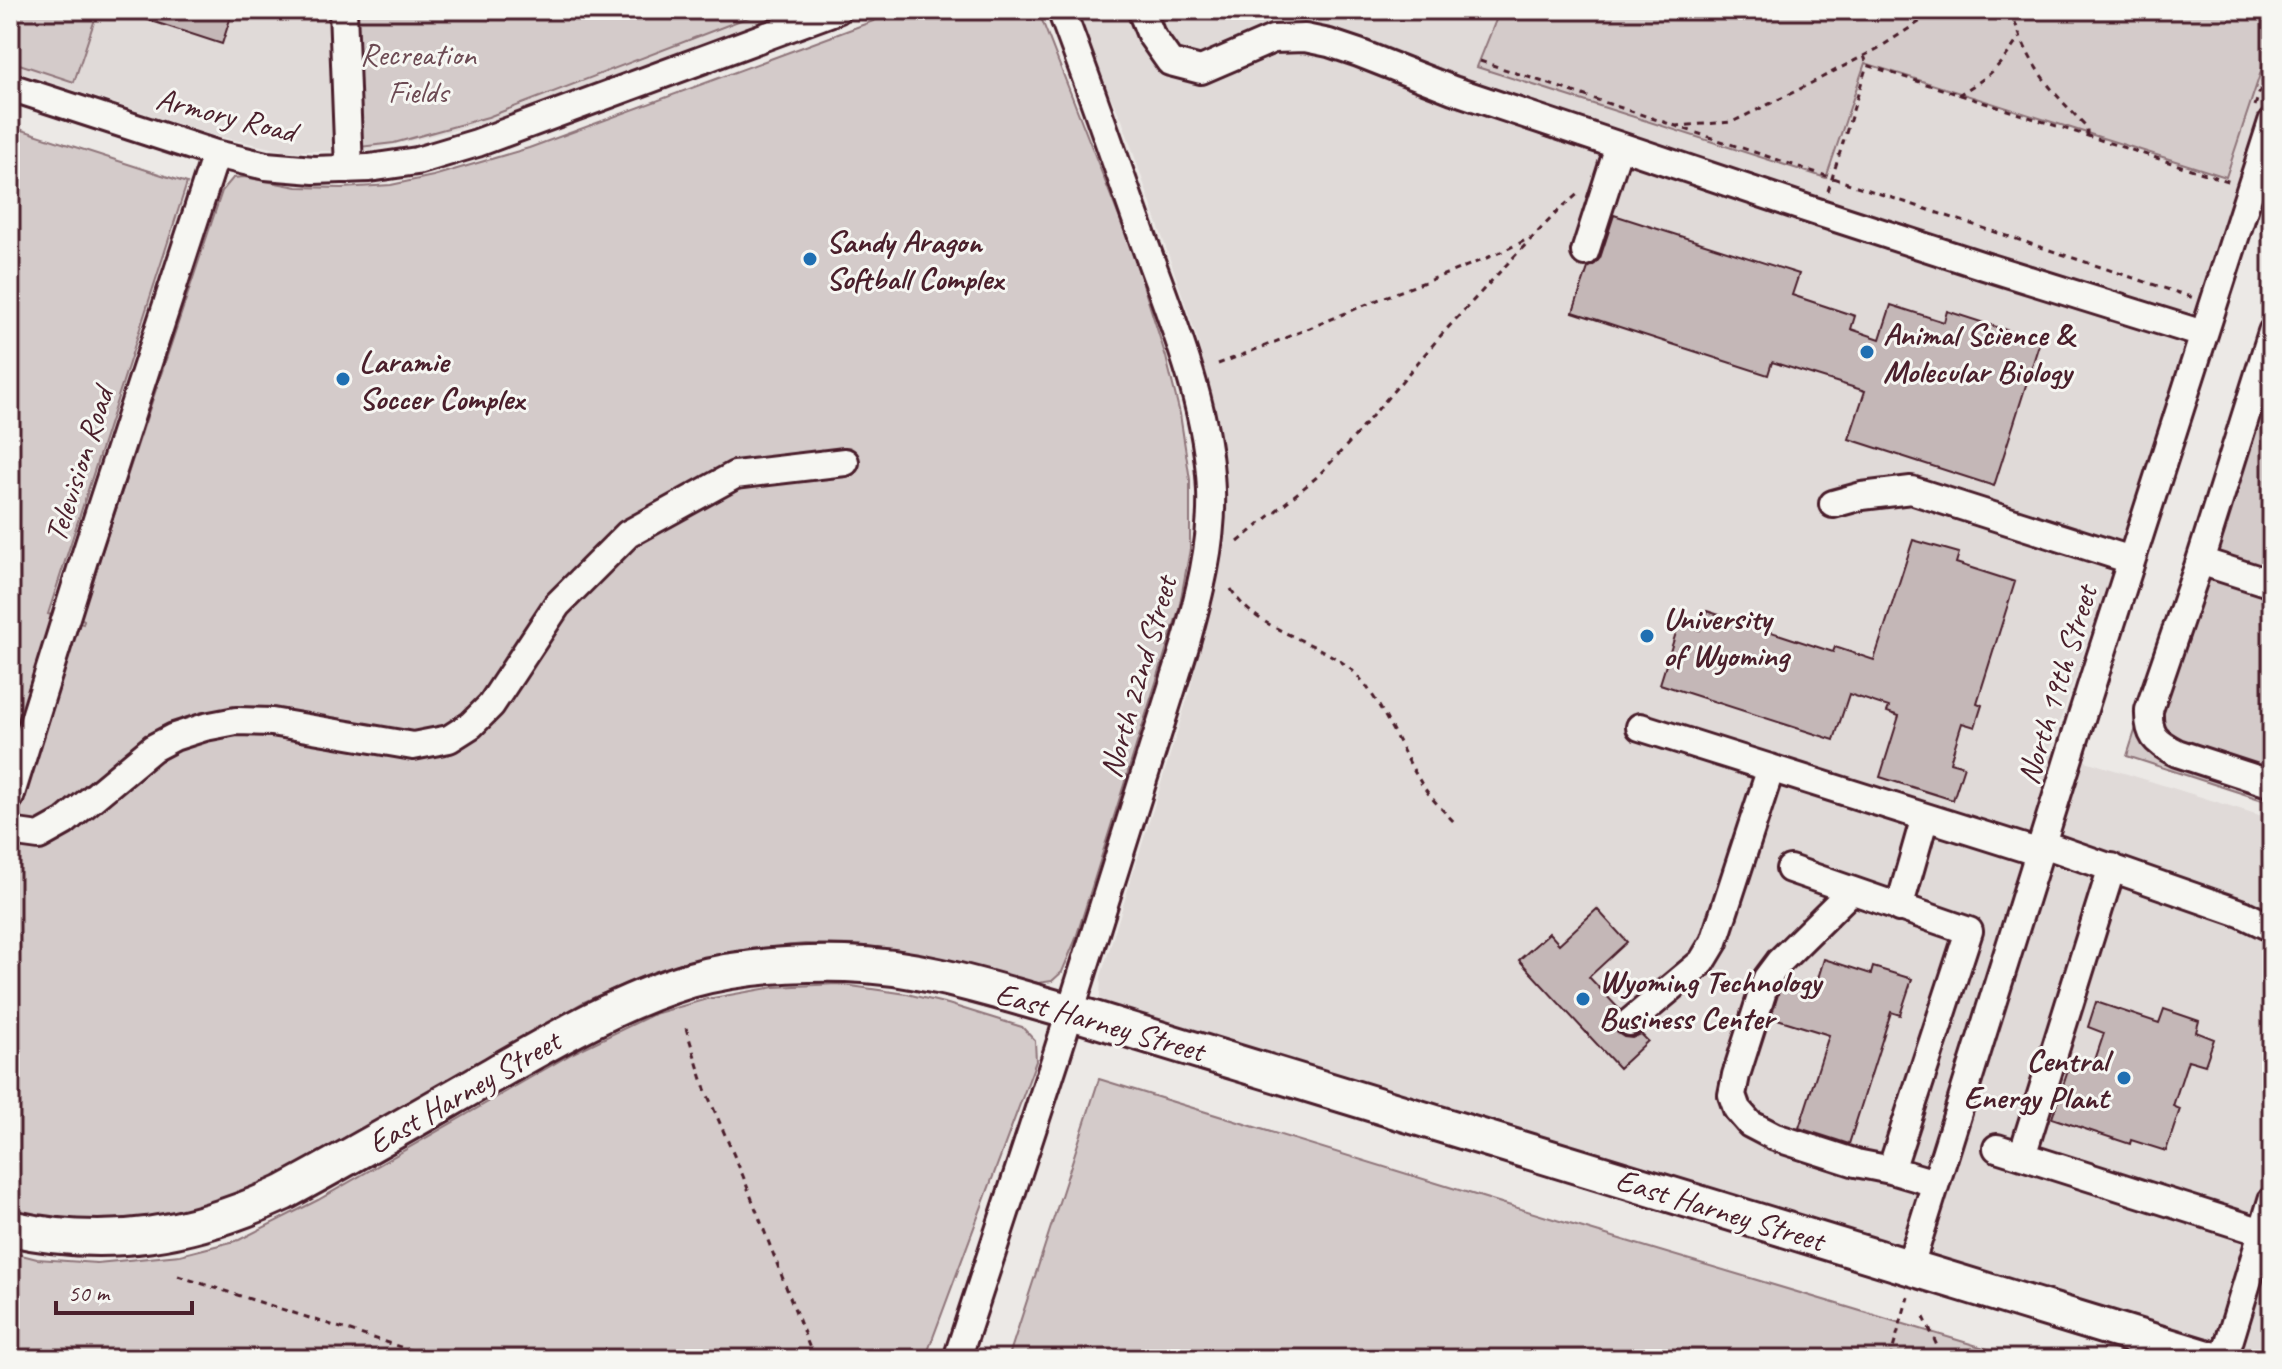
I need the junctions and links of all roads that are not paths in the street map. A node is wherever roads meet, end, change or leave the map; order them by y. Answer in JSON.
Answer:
{"nodes":[{"id":1,"x":343,"y":10,"type":"edge"},
{"id":2,"x":837,"y":10,"type":"edge"},
{"id":3,"x":1061,"y":10,"type":"edge"},
{"id":4,"x":1141,"y":10,"type":"edge"},
{"id":5,"x":10,"y":87,"type":"edge"},
{"id":6,"x":2272,"y":122,"type":"edge"},
{"id":7,"x":1619,"y":146,"type":"junction"},
{"id":8,"x":216,"y":154,"type":"junction"},
{"id":9,"x":349,"y":169,"type":"junction"},
{"id":10,"x":1585,"y":252,"type":"dead end"},
{"id":11,"x":2272,"y":332,"type":"edge"},
{"id":12,"x":2203,"y":334,"type":"junction"},
{"id":13,"x":845,"y":462,"type":"dead end"},
{"id":14,"x":1833,"y":504,"type":"dead end"},
{"id":15,"x":2131,"y":560,"type":"junction"},
{"id":16,"x":2200,"y":561,"type":"junction"},
{"id":17,"x":2272,"y":584,"type":"edge"},
{"id":18,"x":1640,"y":727,"type":"dead end"},
{"id":19,"x":1771,"y":768,"type":"junction"},
{"id":20,"x":2272,"y":784,"type":"edge"},
{"id":21,"x":10,"y":797,"type":"edge"},
{"id":22,"x":1925,"y":817,"type":"junction"},
{"id":23,"x":10,"y":832,"type":"edge"},
{"id":24,"x":2042,"y":849,"type":"junction"},
{"id":25,"x":2112,"y":867,"type":"junction"},
{"id":26,"x":1790,"y":869,"type":"dead end"},
{"id":27,"x":1851,"y":891,"type":"junction"},
{"id":28,"x":1899,"y":908,"type":"junction"},
{"id":29,"x":2272,"y":928,"type":"edge"},
{"id":30,"x":1071,"y":1012,"type":"junction"},
{"id":31,"x":1630,"y":1022,"type":"dead end"},
{"id":32,"x":1891,"y":1170,"type":"junction"},
{"id":33,"x":1935,"y":1183,"type":"junction"},
{"id":34,"x":2272,"y":1200,"type":"edge"},
{"id":35,"x":10,"y":1228,"type":"edge"},
{"id":36,"x":2262,"y":1232,"type":"junction"},
{"id":37,"x":1909,"y":1283,"type":"junction"},
{"id":38,"x":957,"y":1359,"type":"edge"},
{"id":39,"x":2211,"y":1359,"type":"edge"},
{"id":40,"x":2224,"y":1359,"type":"edge"}],
"edges":[{"from":1,"to":9,"type":"street"},
{"from":2,"to":9,"type":"street","name":"Armory Road"},
{"from":3,"to":30,"type":"street","name":"North 22nd Street"},
{"from":4,"to":7,"type":"street"},
{"from":5,"to":8,"type":"street","name":"Armory Road"},
{"from":6,"to":12,"type":"street","name":"North 19th Street"},
{"from":7,"to":10,"type":"street"},
{"from":7,"to":12,"type":"street"},
{"from":8,"to":9,"type":"street","name":"Armory Road"},
{"from":8,"to":21,"type":"street","name":"Television Road"},
{"from":11,"to":16,"type":"street"},
{"from":12,"to":15,"type":"street","name":"North 19th Street"},
{"from":13,"to":23,"type":"street"},
{"from":14,"to":15,"type":"street"},
{"from":15,"to":24,"type":"street","name":"North 19th Street"},
{"from":16,"to":17,"type":"street"},
{"from":16,"to":20,"type":"street"},
{"from":18,"to":19,"type":"street"},
{"from":19,"to":22,"type":"street"},
{"from":19,"to":31,"type":"street"},
{"from":22,"to":24,"type":"street"},
{"from":22,"to":28,"type":"street"},
{"from":24,"to":25,"type":"street"},
{"from":24,"to":33,"type":"street","name":"North 19th Street"},
{"from":25,"to":29,"type":"street"},
{"from":25,"to":36,"type":"street"},
{"from":26,"to":27,"type":"street"},
{"from":27,"to":28,"type":"street"},
{"from":27,"to":32,"type":"street"},
{"from":28,"to":32,"type":"street"},
{"from":30,"to":35,"type":"main road","name":"East Harney Street"},
{"from":30,"to":37,"type":"main road","name":"East Harney Street"},
{"from":30,"to":38,"type":"street","name":"North 22nd Street"},
{"from":32,"to":33,"type":"street"},
{"from":33,"to":37,"type":"street","name":"North 19th Street"},
{"from":34,"to":36,"type":"street"},
{"from":36,"to":40,"type":"street"},
{"from":37,"to":39,"type":"main road","name":"East Harney Street"}]}
